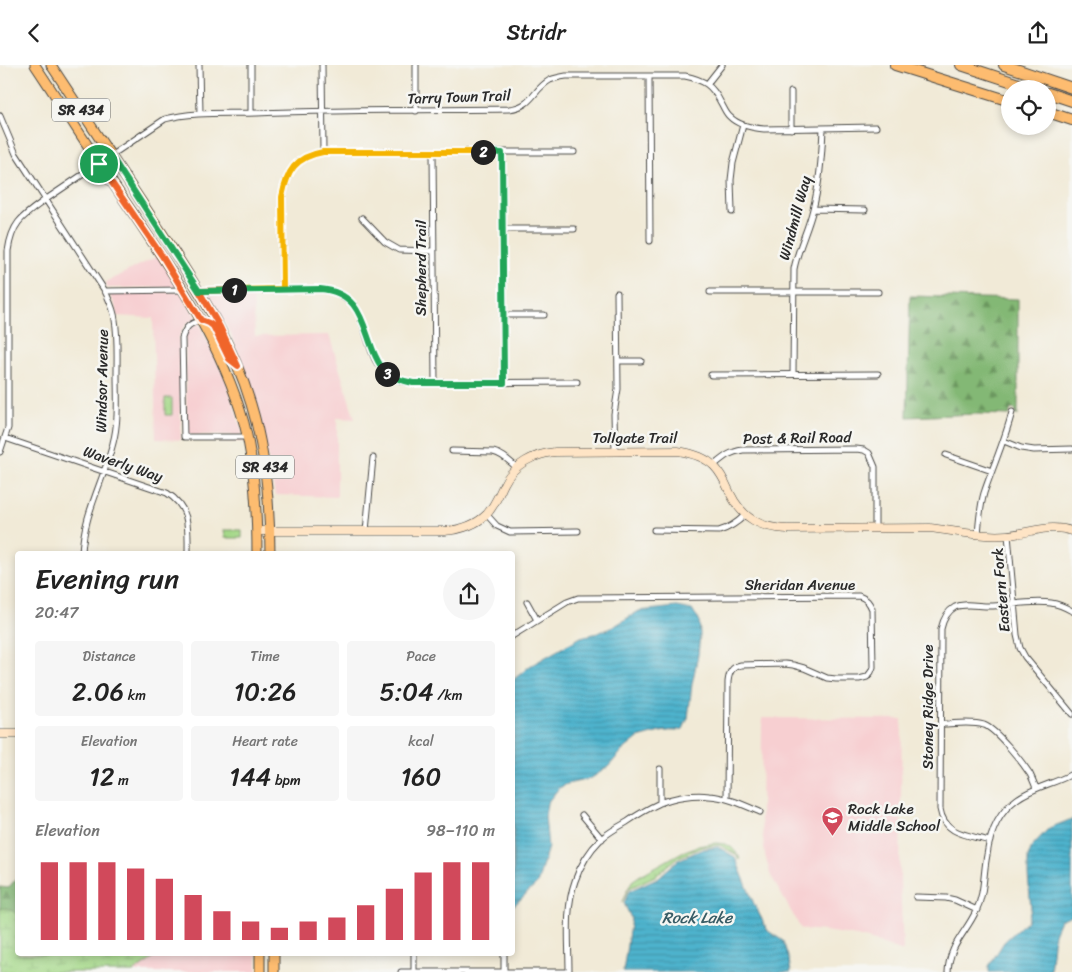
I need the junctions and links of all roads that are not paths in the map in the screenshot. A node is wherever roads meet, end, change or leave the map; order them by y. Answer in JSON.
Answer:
{"nodes":[{"id":1,"x":35,"y":65,"type":"edge"},
{"id":2,"x":51,"y":65,"type":"edge"},
{"id":3,"x":199,"y":65,"type":"edge"},
{"id":4,"x":251,"y":65,"type":"edge"},
{"id":5,"x":322,"y":65,"type":"edge"},
{"id":6,"x":416,"y":65,"type":"edge"},
{"id":7,"x":722,"y":65,"type":"edge"},
{"id":8,"x":895,"y":65,"type":"edge"},
{"id":9,"x":961,"y":65,"type":"edge"},
{"id":10,"x":1004,"y":65,"type":"edge"},
{"id":11,"x":1012,"y":67,"type":"edge"},
{"id":12,"x":649,"y":76,"type":"junction"},
{"id":13,"x":1007,"y":80,"type":"edge"},
{"id":14,"x":707,"y":84,"type":"junction"},
{"id":15,"x":1072,"y":88,"type":"edge"},
{"id":16,"x":791,"y":92,"type":"dead end"},
{"id":17,"x":1056,"y":96,"type":"edge"},
{"id":18,"x":1001,"y":98,"type":"edge"},
{"id":19,"x":1072,"y":101,"type":"edge"},
{"id":20,"x":323,"y":111,"type":"junction"},
{"id":21,"x":416,"y":111,"type":"junction"},
{"id":22,"x":251,"y":113,"type":"junction"},
{"id":23,"x":200,"y":115,"type":"junction"},
{"id":24,"x":1056,"y":115,"type":"edge"},
{"id":25,"x":0,"y":116,"type":"edge"},
{"id":26,"x":1072,"y":120,"type":"edge"},
{"id":27,"x":744,"y":125,"type":"junction"},
{"id":28,"x":876,"y":127,"type":"dead end"},
{"id":29,"x":823,"y":128,"type":"junction"},
{"id":30,"x":791,"y":129,"type":"junction"},
{"id":31,"x":323,"y":152,"type":"junction"},
{"id":32,"x":433,"y":152,"type":"junction"},
{"id":33,"x":574,"y":152,"type":"dead end"},
{"id":34,"x":502,"y":153,"type":"junction"},
{"id":35,"x":111,"y":156,"type":"junction"},
{"id":36,"x":99,"y":164,"type":"junction"},
{"id":37,"x":45,"y":200,"type":"junction"},
{"id":38,"x":813,"y":209,"type":"junction"},
{"id":39,"x":865,"y":210,"type":"dead end"},
{"id":40,"x":732,"y":211,"type":"dead end"},
{"id":41,"x":362,"y":218,"type":"dead end"},
{"id":42,"x":503,"y":229,"type":"junction"},
{"id":43,"x":574,"y":229,"type":"dead end"},
{"id":44,"x":650,"y":241,"type":"dead end"},
{"id":45,"x":434,"y":251,"type":"junction"},
{"id":46,"x":162,"y":256,"type":"junction"},
{"id":47,"x":283,"y":289,"type":"junction"},
{"id":48,"x":183,"y":290,"type":"junction"},
{"id":49,"x":105,"y":291,"type":"junction"},
{"id":50,"x":199,"y":291,"type":"junction"},
{"id":51,"x":710,"y":292,"type":"dead end"},
{"id":52,"x":793,"y":292,"type":"junction"},
{"id":53,"x":878,"y":292,"type":"dead end"},
{"id":54,"x":0,"y":293,"type":"edge"},
{"id":55,"x":7,"y":293,"type":"junction"},
{"id":56,"x":617,"y":293,"type":"dead end"},
{"id":57,"x":504,"y":315,"type":"junction"},
{"id":58,"x":544,"y":315,"type":"dead end"},
{"id":59,"x":201,"y":320,"type":"junction"},
{"id":60,"x":618,"y":361,"type":"junction"},
{"id":61,"x":641,"y":361,"type":"dead end"},
{"id":62,"x":238,"y":366,"type":"junction"},
{"id":63,"x":793,"y":374,"type":"junction"},
{"id":64,"x":878,"y":374,"type":"dead end"},
{"id":65,"x":711,"y":375,"type":"dead end"},
{"id":66,"x":577,"y":382,"type":"dead end"},
{"id":67,"x":435,"y":383,"type":"junction"},
{"id":68,"x":504,"y":383,"type":"junction"},
{"id":69,"x":1012,"y":412,"type":"dead end"},
{"id":70,"x":247,"y":437,"type":"junction"},
{"id":71,"x":5,"y":438,"type":"junction"},
{"id":72,"x":1004,"y":441,"type":"junction"},
{"id":73,"x":1072,"y":449,"type":"edge"},
{"id":74,"x":452,"y":451,"type":"dead end"},
{"id":75,"x":615,"y":451,"type":"junction"},
{"id":76,"x":0,"y":452,"type":"edge"},
{"id":77,"x":946,"y":455,"type":"dead end"},
{"id":78,"x":373,"y":458,"type":"dead end"},
{"id":79,"x":713,"y":466,"type":"junction"},
{"id":80,"x":516,"y":467,"type":"junction"},
{"id":81,"x":104,"y":471,"type":"junction"},
{"id":82,"x":992,"y":471,"type":"junction"},
{"id":83,"x":486,"y":515,"type":"junction"},
{"id":84,"x":745,"y":515,"type":"junction"},
{"id":85,"x":875,"y":528,"type":"junction"},
{"id":86,"x":270,"y":530,"type":"junction"},
{"id":87,"x":654,"y":530,"type":"dead end"},
{"id":88,"x":257,"y":531,"type":"junction"},
{"id":89,"x":366,"y":531,"type":"junction"},
{"id":90,"x":578,"y":531,"type":"dead end"},
{"id":91,"x":1072,"y":531,"type":"edge"},
{"id":92,"x":978,"y":535,"type":"junction"},
{"id":93,"x":1008,"y":535,"type":"junction"},
{"id":94,"x":82,"y":551,"type":"edge"},
{"id":95,"x":188,"y":551,"type":"edge"},
{"id":96,"x":257,"y":551,"type":"edge"},
{"id":97,"x":270,"y":551,"type":"edge"},
{"id":98,"x":527,"y":602,"type":"dead end"},
{"id":99,"x":1015,"y":604,"type":"junction"},
{"id":100,"x":1072,"y":611,"type":"edge"},
{"id":101,"x":537,"y":620,"type":"junction"},
{"id":102,"x":515,"y":634,"type":"edge"},
{"id":103,"x":1072,"y":714,"type":"edge"},
{"id":104,"x":941,"y":724,"type":"junction"},
{"id":105,"x":0,"y":734,"type":"edge"},
{"id":106,"x":15,"y":734,"type":"edge"},
{"id":107,"x":660,"y":769,"type":"dead end"},
{"id":108,"x":1072,"y":774,"type":"edge"},
{"id":109,"x":1036,"y":788,"type":"junction"},
{"id":110,"x":727,"y":799,"type":"junction"},
{"id":111,"x":660,"y":803,"type":"junction"},
{"id":112,"x":760,"y":812,"type":"dead end"},
{"id":113,"x":582,"y":815,"type":"dead end"},
{"id":114,"x":602,"y":839,"type":"junction"},
{"id":115,"x":990,"y":841,"type":"junction"},
{"id":116,"x":916,"y":897,"type":"dead end"},
{"id":117,"x":977,"y":910,"type":"junction"},
{"id":118,"x":260,"y":956,"type":"edge"},
{"id":119,"x":274,"y":956,"type":"edge"},
{"id":120,"x":414,"y":956,"type":"edge"},
{"id":121,"x":504,"y":956,"type":"edge"},
{"id":122,"x":260,"y":972,"type":"edge"},
{"id":123,"x":274,"y":972,"type":"edge"},
{"id":124,"x":401,"y":972,"type":"edge"},
{"id":125,"x":414,"y":972,"type":"edge"},
{"id":126,"x":504,"y":972,"type":"edge"},
{"id":127,"x":569,"y":972,"type":"edge"},
{"id":128,"x":948,"y":972,"type":"edge"}],
"edges":[{"from":1,"to":36,"type":"main road","number":"SR 434"},
{"from":2,"to":35,"type":"main road","number":"SR 434"},
{"from":3,"to":23,"type":"street"},
{"from":4,"to":22,"type":"street"},
{"from":5,"to":20,"type":"street"},
{"from":6,"to":21,"type":"street"},
{"from":7,"to":14,"type":"street"},
{"from":8,"to":18,"type":"highway"},
{"from":9,"to":13,"type":"highway"},
{"from":10,"to":11,"type":"highway"},
{"from":11,"to":15,"type":"highway"},
{"from":12,"to":14,"type":"street","name":"Tarry Town Trail"},
{"from":12,"to":21,"type":"street","name":"Tarry Town Trail"},
{"from":12,"to":44,"type":"street"},
{"from":14,"to":27,"type":"street"},
{"from":16,"to":30,"type":"street"},
{"from":17,"to":19,"type":"highway"},
{"from":20,"to":21,"type":"street","name":"Tarry Town Trail"},
{"from":20,"to":22,"type":"street","name":"Tarry Town Trail"},
{"from":20,"to":31,"type":"street"},
{"from":22,"to":23,"type":"street","name":"Tarry Town Trail"},
{"from":23,"to":35,"type":"street","name":"Tarry Town Trail"},
{"from":24,"to":26,"type":"highway"},
{"from":25,"to":37,"type":"street","name":"Windsor Avenue"},
{"from":27,"to":30,"type":"street"},
{"from":27,"to":40,"type":"street"},
{"from":28,"to":29,"type":"street"},
{"from":29,"to":30,"type":"street"},
{"from":29,"to":38,"type":"street","name":"Windmill Way"},
{"from":31,"to":32,"type":"street"},
{"from":31,"to":47,"type":"street"},
{"from":32,"to":34,"type":"street"},
{"from":32,"to":45,"type":"street","name":"Shepherd Trail"},
{"from":33,"to":34,"type":"street"},
{"from":34,"to":42,"type":"street"},
{"from":35,"to":36,"type":"street","name":"Tarry Town Trail"},
{"from":35,"to":50,"type":"main road","number":"SR 434"},
{"from":36,"to":37,"type":"street","name":"Tarry Town Trail"},
{"from":36,"to":46,"type":"main road","number":"SR 434"},
{"from":37,"to":49,"type":"street","name":"Windsor Avenue"},
{"from":37,"to":55,"type":"street","name":"Tarry Town Trail"},
{"from":38,"to":39,"type":"street"},
{"from":38,"to":52,"type":"street","name":"Windmill Way"},
{"from":41,"to":45,"type":"street"},
{"from":42,"to":43,"type":"street"},
{"from":42,"to":57,"type":"street"},
{"from":45,"to":67,"type":"street","name":"Shepherd Trail"},
{"from":46,"to":48,"type":"main road","number":"SR 434"},
{"from":46,"to":50,"type":"main road"},
{"from":47,"to":50,"type":"street"},
{"from":47,"to":67,"type":"street"},
{"from":48,"to":49,"type":"street"},
{"from":48,"to":59,"type":"main road","number":"SR 434"},
{"from":49,"to":81,"type":"street","name":"Windsor Avenue"},
{"from":50,"to":62,"type":"main road","number":"SR 434"},
{"from":51,"to":52,"type":"street"},
{"from":52,"to":53,"type":"street"},
{"from":52,"to":63,"type":"street","name":"Windmill Way"},
{"from":54,"to":55,"type":"street"},
{"from":55,"to":71,"type":"street","name":"Tarry Town Trail"},
{"from":56,"to":60,"type":"street"},
{"from":57,"to":58,"type":"street"},
{"from":57,"to":68,"type":"street"},
{"from":59,"to":62,"type":"main road"},
{"from":59,"to":70,"type":"main road","number":"SR 434"},
{"from":59,"to":70,"type":"street"},
{"from":60,"to":61,"type":"street"},
{"from":60,"to":75,"type":"street"},
{"from":62,"to":86,"type":"main road","number":"SR 434"},
{"from":63,"to":64,"type":"street"},
{"from":63,"to":65,"type":"street"},
{"from":66,"to":68,"type":"street"},
{"from":67,"to":68,"type":"street"},
{"from":69,"to":72,"type":"street"},
{"from":70,"to":88,"type":"main road","number":"SR 434"},
{"from":71,"to":76,"type":"street","name":"Tarry Town Trail"},
{"from":71,"to":81,"type":"street","name":"Waverly Way"},
{"from":72,"to":73,"type":"street"},
{"from":72,"to":82,"type":"street"},
{"from":74,"to":80,"type":"street"},
{"from":75,"to":79,"type":"street","name":"Tollgate Trail"},
{"from":75,"to":80,"type":"street","name":"Tollgate Trail"},
{"from":77,"to":82,"type":"street"},
{"from":78,"to":89,"type":"street"},
{"from":79,"to":84,"type":"street","name":"Tollgate Trail"},
{"from":79,"to":85,"type":"street","name":"Post & Rail Road"},
{"from":80,"to":83,"type":"street"},
{"from":81,"to":94,"type":"street","name":"Windsor Avenue"},
{"from":81,"to":95,"type":"street","name":"Waverly Way"},
{"from":82,"to":92,"type":"street"},
{"from":83,"to":89,"type":"street"},
{"from":83,"to":90,"type":"street"},
{"from":84,"to":85,"type":"street","name":"Tollgate Trail"},
{"from":84,"to":87,"type":"street"},
{"from":85,"to":92,"type":"street","name":"Tollgate Trail"},
{"from":86,"to":88,"type":"street"},
{"from":86,"to":89,"type":"street"},
{"from":86,"to":97,"type":"main road","number":"SR 434"},
{"from":88,"to":96,"type":"main road","number":"SR 434"},
{"from":91,"to":93,"type":"street","name":"Tollgate Trail"},
{"from":92,"to":93,"type":"street","name":"Tollgate Trail"},
{"from":93,"to":99,"type":"street","name":"Eastern Fork"},
{"from":98,"to":101,"type":"street"},
{"from":99,"to":100,"type":"street"},
{"from":99,"to":103,"type":"street","name":"Eastern Fork"},
{"from":99,"to":104,"type":"street","name":"Stoney Ridge Drive"},
{"from":101,"to":102,"type":"street","name":"Sheridan Avenue"},
{"from":101,"to":110,"type":"street","name":"Sheridan Avenue"},
{"from":104,"to":109,"type":"street"},
{"from":104,"to":115,"type":"street","name":"Stoney Ridge Drive"},
{"from":105,"to":106,"type":"street"},
{"from":107,"to":111,"type":"street"},
{"from":108,"to":109,"type":"street"},
{"from":109,"to":115,"type":"street"},
{"from":110,"to":111,"type":"street"},
{"from":110,"to":112,"type":"street"},
{"from":111,"to":114,"type":"street"},
{"from":113,"to":114,"type":"street"},
{"from":114,"to":127,"type":"street"},
{"from":115,"to":117,"type":"street"},
{"from":116,"to":117,"type":"street"},
{"from":117,"to":128,"type":"street"},
{"from":118,"to":122,"type":"main road"},
{"from":119,"to":123,"type":"main road"},
{"from":120,"to":125,"type":"street"},
{"from":121,"to":126,"type":"street"},
{"from":124,"to":125,"type":"street"},
{"from":125,"to":126,"type":"street"},
{"from":126,"to":127,"type":"street"}]}
